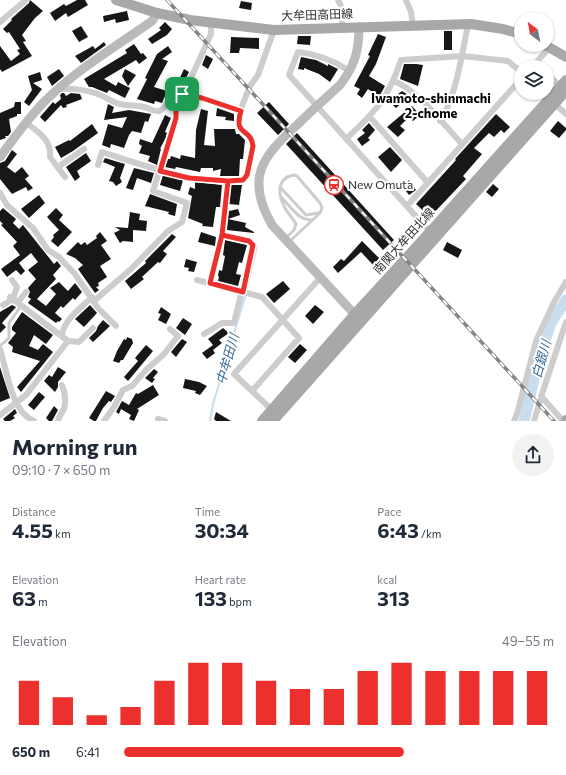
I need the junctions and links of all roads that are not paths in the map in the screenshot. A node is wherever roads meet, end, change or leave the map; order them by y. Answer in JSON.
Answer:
{"nodes":[{"id":1,"x":26,"y":0,"type":"edge"},
{"id":2,"x":116,"y":0,"type":"edge"},
{"id":3,"x":338,"y":0,"type":"edge"},
{"id":4,"x":406,"y":0,"type":"edge"},
{"id":5,"x":157,"y":13,"type":"junction"},
{"id":6,"x":0,"y":22,"type":"edge"},
{"id":7,"x":211,"y":23,"type":"junction"},
{"id":8,"x":468,"y":24,"type":"junction"},
{"id":9,"x":413,"y":25,"type":"junction"},
{"id":10,"x":341,"y":27,"type":"junction"},
{"id":11,"x":359,"y":27,"type":"junction"},
{"id":12,"x":274,"y":30,"type":"junction"},
{"id":13,"x":514,"y":32,"type":"edge"},
{"id":14,"x":554,"y":50,"type":"edge"},
{"id":15,"x":462,"y":56,"type":"junction"},
{"id":16,"x":566,"y":57,"type":"edge"},
{"id":17,"x":514,"y":66,"type":"edge"},
{"id":18,"x":350,"y":71,"type":"junction"},
{"id":19,"x":554,"y":79,"type":"edge"},
{"id":20,"x":394,"y":82,"type":"junction"},
{"id":21,"x":564,"y":85,"type":"edge"},
{"id":22,"x":514,"y":87,"type":"edge"},
{"id":23,"x":57,"y":90,"type":"junction"},
{"id":24,"x":182,"y":94,"type":"junction"},
{"id":25,"x":555,"y":104,"type":"junction"},
{"id":26,"x":317,"y":107,"type":"junction"},
{"id":27,"x":241,"y":111,"type":"junction"},
{"id":28,"x":566,"y":114,"type":"edge"},
{"id":29,"x":370,"y":117,"type":"junction"},
{"id":30,"x":440,"y":121,"type":"junction"},
{"id":31,"x":26,"y":123,"type":"junction"},
{"id":32,"x":346,"y":139,"type":"junction"},
{"id":33,"x":462,"y":144,"type":"junction"},
{"id":34,"x":84,"y":149,"type":"dead end"},
{"id":35,"x":1,"y":154,"type":"edge"},
{"id":36,"x":98,"y":165,"type":"dead end"},
{"id":37,"x":58,"y":167,"type":"junction"},
{"id":38,"x":160,"y":171,"type":"junction"},
{"id":39,"x":65,"y":177,"type":"dead end"},
{"id":40,"x":228,"y":181,"type":"junction"},
{"id":41,"x":428,"y":182,"type":"junction"},
{"id":42,"x":280,"y":187,"type":"junction"},
{"id":43,"x":0,"y":193,"type":"edge"},
{"id":44,"x":280,"y":196,"type":"junction"},
{"id":45,"x":407,"y":206,"type":"junction"},
{"id":46,"x":320,"y":213,"type":"junction"},
{"id":47,"x":312,"y":220,"type":"junction"},
{"id":48,"x":430,"y":232,"type":"junction"},
{"id":49,"x":222,"y":235,"type":"junction"},
{"id":50,"x":286,"y":241,"type":"junction"},
{"id":51,"x":320,"y":278,"type":"junction"},
{"id":52,"x":12,"y":280,"type":"dead end"},
{"id":53,"x":197,"y":280,"type":"dead end"},
{"id":54,"x":566,"y":282,"type":"edge"},
{"id":55,"x":210,"y":283,"type":"junction"},
{"id":56,"x":26,"y":292,"type":"dead end"},
{"id":57,"x":243,"y":292,"type":"junction"},
{"id":58,"x":93,"y":299,"type":"junction"},
{"id":59,"x":16,"y":300,"type":"junction"},
{"id":60,"x":3,"y":305,"type":"dead end"},
{"id":61,"x":358,"y":318,"type":"junction"},
{"id":62,"x":283,"y":319,"type":"junction"},
{"id":63,"x":566,"y":322,"type":"edge"},
{"id":64,"x":116,"y":326,"type":"dead end"},
{"id":65,"x":93,"y":328,"type":"dead end"},
{"id":66,"x":170,"y":329,"type":"dead end"},
{"id":67,"x":204,"y":334,"type":"dead end"},
{"id":68,"x":62,"y":336,"type":"junction"},
{"id":69,"x":68,"y":341,"type":"junction"},
{"id":70,"x":0,"y":351,"type":"edge"},
{"id":71,"x":3,"y":370,"type":"edge"},
{"id":72,"x":62,"y":385,"type":"dead end"},
{"id":73,"x":252,"y":391,"type":"junction"},
{"id":74,"x":541,"y":396,"type":"junction"},
{"id":75,"x":16,"y":404,"type":"junction"},
{"id":76,"x":272,"y":410,"type":"junction"},
{"id":77,"x":0,"y":415,"type":"edge"},
{"id":78,"x":25,"y":419,"type":"edge"},
{"id":79,"x":158,"y":419,"type":"dead end"},
{"id":80,"x":34,"y":421,"type":"edge"},
{"id":81,"x":58,"y":421,"type":"edge"},
{"id":82,"x":104,"y":421,"type":"edge"},
{"id":83,"x":165,"y":421,"type":"edge"},
{"id":84,"x":262,"y":421,"type":"edge"},
{"id":85,"x":273,"y":421,"type":"edge"},
{"id":86,"x":514,"y":421,"type":"edge"},
{"id":87,"x":534,"y":421,"type":"edge"},
{"id":88,"x":565,"y":421,"type":"edge"}],
"edges":[{"from":1,"to":6,"type":"street"},
{"from":2,"to":5,"type":"main road","name":"大牟田高田線"},
{"from":3,"to":10,"type":"street"},
{"from":4,"to":9,"type":"street"},
{"from":5,"to":7,"type":"main road","name":"大牟田高田線"},
{"from":5,"to":23,"type":"street"},
{"from":7,"to":12,"type":"main road","name":"大牟田高田線"},
{"from":7,"to":24,"type":"street"},
{"from":8,"to":9,"type":"main road","name":"大牟田高田線"},
{"from":8,"to":13,"type":"main road","name":"大牟田高田線"},
{"from":8,"to":15,"type":"street"},
{"from":9,"to":11,"type":"main road","name":"大牟田高田線"},
{"from":10,"to":11,"type":"main road","name":"大牟田高田線"},
{"from":10,"to":12,"type":"main road","name":"大牟田高田線"},
{"from":11,"to":18,"type":"street"},
{"from":12,"to":27,"type":"street"},
{"from":14,"to":16,"type":"main road"},
{"from":15,"to":17,"type":"street"},
{"from":15,"to":20,"type":"street"},
{"from":15,"to":30,"type":"street"},
{"from":18,"to":26,"type":"street"},
{"from":18,"to":26,"type":"street"},
{"from":19,"to":21,"type":"street"},
{"from":20,"to":29,"type":"street"},
{"from":20,"to":30,"type":"street"},
{"from":21,"to":25,"type":"main road","name":"南関大牟田北線"},
{"from":21,"to":48,"type":"main road","name":"南関大牟田北線"},
{"from":22,"to":33,"type":"street"},
{"from":23,"to":24,"type":"street"},
{"from":23,"to":31,"type":"street"},
{"from":24,"to":27,"type":"street"},
{"from":24,"to":38,"type":"street"},
{"from":25,"to":28,"type":"street"},
{"from":25,"to":61,"type":"main road","name":"南関大牟田北線"},
{"from":26,"to":32,"type":"street"},
{"from":26,"to":50,"type":"street"},
{"from":27,"to":40,"type":"street"},
{"from":29,"to":32,"type":"street"},
{"from":29,"to":41,"type":"street"},
{"from":30,"to":33,"type":"street"},
{"from":31,"to":35,"type":"street"},
{"from":31,"to":37,"type":"street"},
{"from":32,"to":45,"type":"street"},
{"from":33,"to":41,"type":"street"},
{"from":34,"to":37,"type":"street"},
{"from":36,"to":38,"type":"street"},
{"from":37,"to":39,"type":"street"},
{"from":38,"to":40,"type":"street"},
{"from":38,"to":58,"type":"street"},
{"from":40,"to":49,"type":"street"},
{"from":41,"to":45,"type":"street"},
{"from":42,"to":44,"type":"lane"},
{"from":42,"to":46,"type":"lane"},
{"from":42,"to":46,"type":"lane"},
{"from":43,"to":58,"type":"street"},
{"from":44,"to":47,"type":"lane"},
{"from":44,"to":50,"type":"lane"},
{"from":45,"to":48,"type":"street"},
{"from":46,"to":47,"type":"lane"},
{"from":47,"to":50,"type":"lane"},
{"from":48,"to":61,"type":"main road","name":"南関大牟田北線"},
{"from":49,"to":55,"type":"street"},
{"from":49,"to":57,"type":"street"},
{"from":50,"to":51,"type":"street"},
{"from":51,"to":61,"type":"street"},
{"from":51,"to":62,"type":"street"},
{"from":52,"to":59,"type":"street"},
{"from":53,"to":55,"type":"street"},
{"from":54,"to":86,"type":"street"},
{"from":55,"to":57,"type":"street"},
{"from":56,"to":59,"type":"street"},
{"from":57,"to":62,"type":"street"},
{"from":57,"to":67,"type":"street"},
{"from":58,"to":64,"type":"street"},
{"from":58,"to":68,"type":"street"},
{"from":59,"to":60,"type":"street"},
{"from":59,"to":68,"type":"street"},
{"from":59,"to":70,"type":"lane"},
{"from":61,"to":76,"type":"main road","name":"南関大牟田北線"},
{"from":61,"to":85,"type":"main road","name":"南関大牟田北線"},
{"from":62,"to":73,"type":"street"},
{"from":62,"to":73,"type":"street"},
{"from":63,"to":74,"type":"street"},
{"from":65,"to":69,"type":"street"},
{"from":66,"to":82,"type":"street"},
{"from":68,"to":69,"type":"street"},
{"from":69,"to":75,"type":"street"},
{"from":70,"to":71,"type":"street"},
{"from":71,"to":75,"type":"street"},
{"from":72,"to":81,"type":"street"},
{"from":73,"to":76,"type":"street"},
{"from":74,"to":87,"type":"street"},
{"from":74,"to":88,"type":"street"},
{"from":75,"to":77,"type":"street"},
{"from":75,"to":78,"type":"street"},
{"from":76,"to":84,"type":"main road","name":"南関大牟田北線"},
{"from":78,"to":80,"type":"street"},
{"from":79,"to":83,"type":"street"}]}
